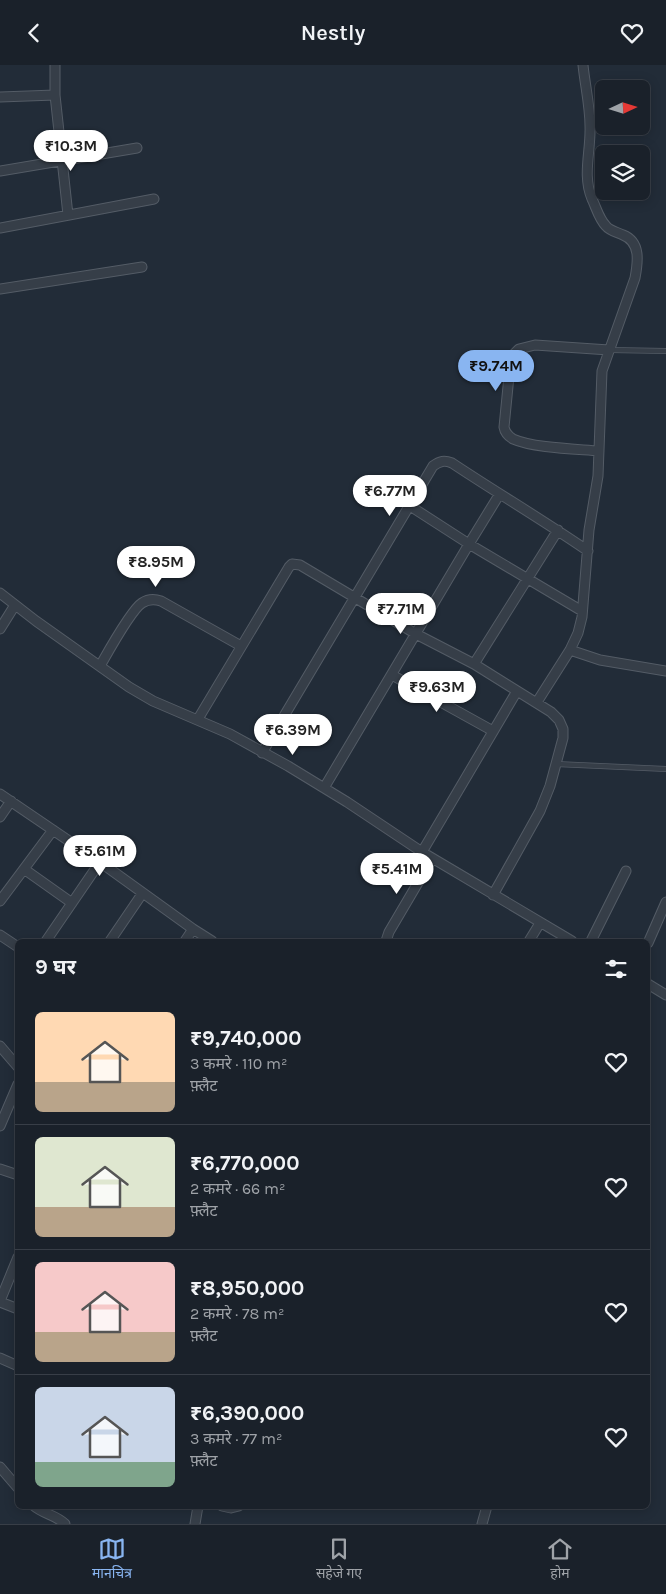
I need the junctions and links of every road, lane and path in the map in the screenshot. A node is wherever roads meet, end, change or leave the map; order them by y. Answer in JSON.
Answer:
{"nodes":[{"id":1,"x":55,"y":65,"type":"edge"},
{"id":2,"x":583,"y":65,"type":"edge"},
{"id":3,"x":55,"y":95,"type":"junction"},
{"id":4,"x":0,"y":97,"type":"edge"},
{"id":5,"x":137,"y":148,"type":"dead end"},
{"id":6,"x":62,"y":161,"type":"junction"},
{"id":7,"x":0,"y":171,"type":"edge"},
{"id":8,"x":154,"y":199,"type":"dead end"},
{"id":9,"x":68,"y":215,"type":"junction"},
{"id":10,"x":0,"y":228,"type":"edge"},
{"id":11,"x":142,"y":267,"type":"dead end"},
{"id":12,"x":0,"y":289,"type":"edge"},
{"id":13,"x":609,"y":350,"type":"junction"},
{"id":14,"x":666,"y":351,"type":"edge"},
{"id":15,"x":599,"y":451,"type":"junction"},
{"id":16,"x":499,"y":495,"type":"junction"},
{"id":17,"x":410,"y":507,"type":"junction"},
{"id":18,"x":558,"y":531,"type":"junction"},
{"id":19,"x":468,"y":544,"type":"junction"},
{"id":20,"x":588,"y":551,"type":"junction"},
{"id":21,"x":528,"y":579,"type":"junction"},
{"id":22,"x":0,"y":593,"type":"edge"},
{"id":23,"x":355,"y":598,"type":"junction"},
{"id":24,"x":15,"y":605,"type":"junction"},
{"id":25,"x":582,"y":611,"type":"junction"},
{"id":26,"x":0,"y":629,"type":"edge"},
{"id":27,"x":416,"y":634,"type":"junction"},
{"id":28,"x":242,"y":646,"type":"junction"},
{"id":29,"x":570,"y":650,"type":"junction"},
{"id":30,"x":474,"y":665,"type":"junction"},
{"id":31,"x":100,"y":666,"type":"junction"},
{"id":32,"x":666,"y":671,"type":"edge"},
{"id":33,"x":392,"y":675,"type":"junction"},
{"id":34,"x":517,"y":691,"type":"junction"},
{"id":35,"x":537,"y":702,"type":"junction"},
{"id":36,"x":198,"y":719,"type":"junction"},
{"id":37,"x":493,"y":731,"type":"junction"},
{"id":38,"x":262,"y":753,"type":"junction"},
{"id":39,"x":556,"y":764,"type":"junction"},
{"id":40,"x":666,"y":769,"type":"edge"},
{"id":41,"x":324,"y":788,"type":"junction"},
{"id":42,"x":0,"y":794,"type":"edge"},
{"id":43,"x":11,"y":801,"type":"junction"},
{"id":44,"x":0,"y":817,"type":"edge"},
{"id":45,"x":53,"y":830,"type":"junction"},
{"id":46,"x":422,"y":852,"type":"junction"},
{"id":47,"x":432,"y":859,"type":"junction"},
{"id":48,"x":100,"y":862,"type":"junction"},
{"id":49,"x":24,"y":869,"type":"junction"},
{"id":50,"x":626,"y":871,"type":"dead end"},
{"id":51,"x":142,"y":893,"type":"junction"},
{"id":52,"x":493,"y":895,"type":"junction"},
{"id":53,"x":0,"y":901,"type":"edge"},
{"id":54,"x":666,"y":902,"type":"edge"},
{"id":55,"x":72,"y":903,"type":"junction"},
{"id":56,"x":540,"y":923,"type":"junction"},
{"id":57,"x":193,"y":929,"type":"junction"},
{"id":58,"x":0,"y":935,"type":"edge"},
{"id":59,"x":47,"y":939,"type":"edge"},
{"id":60,"x":111,"y":939,"type":"edge"},
{"id":61,"x":186,"y":939,"type":"edge"},
{"id":62,"x":209,"y":939,"type":"edge"},
{"id":63,"x":387,"y":939,"type":"edge"},
{"id":64,"x":530,"y":939,"type":"edge"},
{"id":65,"x":568,"y":939,"type":"edge"},
{"id":66,"x":592,"y":939,"type":"edge"},
{"id":67,"x":650,"y":939,"type":"edge"},
{"id":68,"x":15,"y":945,"type":"edge"},
{"id":69,"x":650,"y":985,"type":"edge"},
{"id":70,"x":665,"y":993,"type":"edge"},
{"id":71,"x":0,"y":1046,"type":"edge"},
{"id":72,"x":15,"y":1064,"type":"edge"},
{"id":73,"x":15,"y":1088,"type":"edge"},
{"id":74,"x":3,"y":1108,"type":"edge"},
{"id":75,"x":0,"y":1126,"type":"edge"},
{"id":76,"x":0,"y":1169,"type":"edge"},
{"id":77,"x":15,"y":1174,"type":"edge"},
{"id":78,"x":15,"y":1269,"type":"edge"},
{"id":79,"x":0,"y":1302,"type":"edge"},
{"id":80,"x":15,"y":1308,"type":"edge"},
{"id":81,"x":0,"y":1358,"type":"edge"},
{"id":82,"x":15,"y":1365,"type":"edge"},
{"id":83,"x":0,"y":1467,"type":"edge"},
{"id":84,"x":15,"y":1485,"type":"edge"},
{"id":85,"x":37,"y":1509,"type":"edge"},
{"id":86,"x":198,"y":1509,"type":"edge"},
{"id":87,"x":485,"y":1509,"type":"edge"},
{"id":88,"x":65,"y":1524,"type":"edge"},
{"id":89,"x":195,"y":1524,"type":"edge"},
{"id":90,"x":482,"y":1524,"type":"edge"}],
"edges":[{"from":1,"to":3,"type":"street"},
{"from":2,"to":13,"type":"street"},
{"from":3,"to":4,"type":"street"},
{"from":3,"to":6,"type":"street"},
{"from":5,"to":6,"type":"street"},
{"from":6,"to":7,"type":"street"},
{"from":6,"to":9,"type":"street"},
{"from":8,"to":9,"type":"street"},
{"from":9,"to":10,"type":"street"},
{"from":11,"to":12,"type":"street"},
{"from":13,"to":14,"type":"lane"},
{"from":13,"to":15,"type":"street"},
{"from":13,"to":15,"type":"street"},
{"from":15,"to":20,"type":"street"},
{"from":16,"to":17,"type":"street"},
{"from":16,"to":18,"type":"street"},
{"from":16,"to":19,"type":"street"},
{"from":17,"to":19,"type":"street"},
{"from":17,"to":23,"type":"street"},
{"from":18,"to":20,"type":"street"},
{"from":18,"to":21,"type":"street"},
{"from":19,"to":21,"type":"street"},
{"from":19,"to":27,"type":"street"},
{"from":20,"to":25,"type":"street"},
{"from":21,"to":25,"type":"street"},
{"from":21,"to":30,"type":"street"},
{"from":22,"to":24,"type":"street"},
{"from":23,"to":27,"type":"street"},
{"from":23,"to":28,"type":"street"},
{"from":23,"to":38,"type":"street"},
{"from":24,"to":26,"type":"street"},
{"from":24,"to":31,"type":"street"},
{"from":25,"to":29,"type":"street"},
{"from":27,"to":30,"type":"street"},
{"from":27,"to":33,"type":"street"},
{"from":28,"to":31,"type":"street"},
{"from":28,"to":36,"type":"street"},
{"from":29,"to":32,"type":"street"},
{"from":29,"to":35,"type":"street"},
{"from":30,"to":34,"type":"street"},
{"from":31,"to":36,"type":"street"},
{"from":33,"to":37,"type":"street"},
{"from":33,"to":41,"type":"street"},
{"from":34,"to":35,"type":"street"},
{"from":34,"to":37,"type":"street"},
{"from":35,"to":39,"type":"street"},
{"from":36,"to":38,"type":"street"},
{"from":37,"to":46,"type":"street"},
{"from":38,"to":41,"type":"street"},
{"from":39,"to":40,"type":"lane"},
{"from":39,"to":52,"type":"street"},
{"from":41,"to":46,"type":"street"},
{"from":42,"to":43,"type":"street"},
{"from":43,"to":44,"type":"street"},
{"from":43,"to":45,"type":"street"},
{"from":45,"to":48,"type":"street"},
{"from":45,"to":49,"type":"street"},
{"from":46,"to":47,"type":"street"},
{"from":47,"to":52,"type":"street"},
{"from":47,"to":63,"type":"street"},
{"from":48,"to":51,"type":"street"},
{"from":48,"to":55,"type":"street"},
{"from":49,"to":53,"type":"street"},
{"from":49,"to":55,"type":"street"},
{"from":50,"to":66,"type":"street"},
{"from":51,"to":57,"type":"street"},
{"from":51,"to":60,"type":"street"},
{"from":52,"to":56,"type":"street"},
{"from":54,"to":67,"type":"street"},
{"from":55,"to":59,"type":"street"},
{"from":56,"to":64,"type":"street"},
{"from":56,"to":65,"type":"street"},
{"from":57,"to":61,"type":"street"},
{"from":57,"to":62,"type":"street"},
{"from":58,"to":68,"type":"street"},
{"from":69,"to":70,"type":"street"},
{"from":71,"to":72,"type":"street"},
{"from":73,"to":74,"type":"street"},
{"from":74,"to":75,"type":"street"},
{"from":76,"to":77,"type":"street"},
{"from":78,"to":79,"type":"street"},
{"from":79,"to":80,"type":"street"},
{"from":81,"to":82,"type":"street"},
{"from":83,"to":84,"type":"street"},
{"from":85,"to":88,"type":"street"},
{"from":86,"to":89,"type":"street"},
{"from":87,"to":90,"type":"street"}]}
